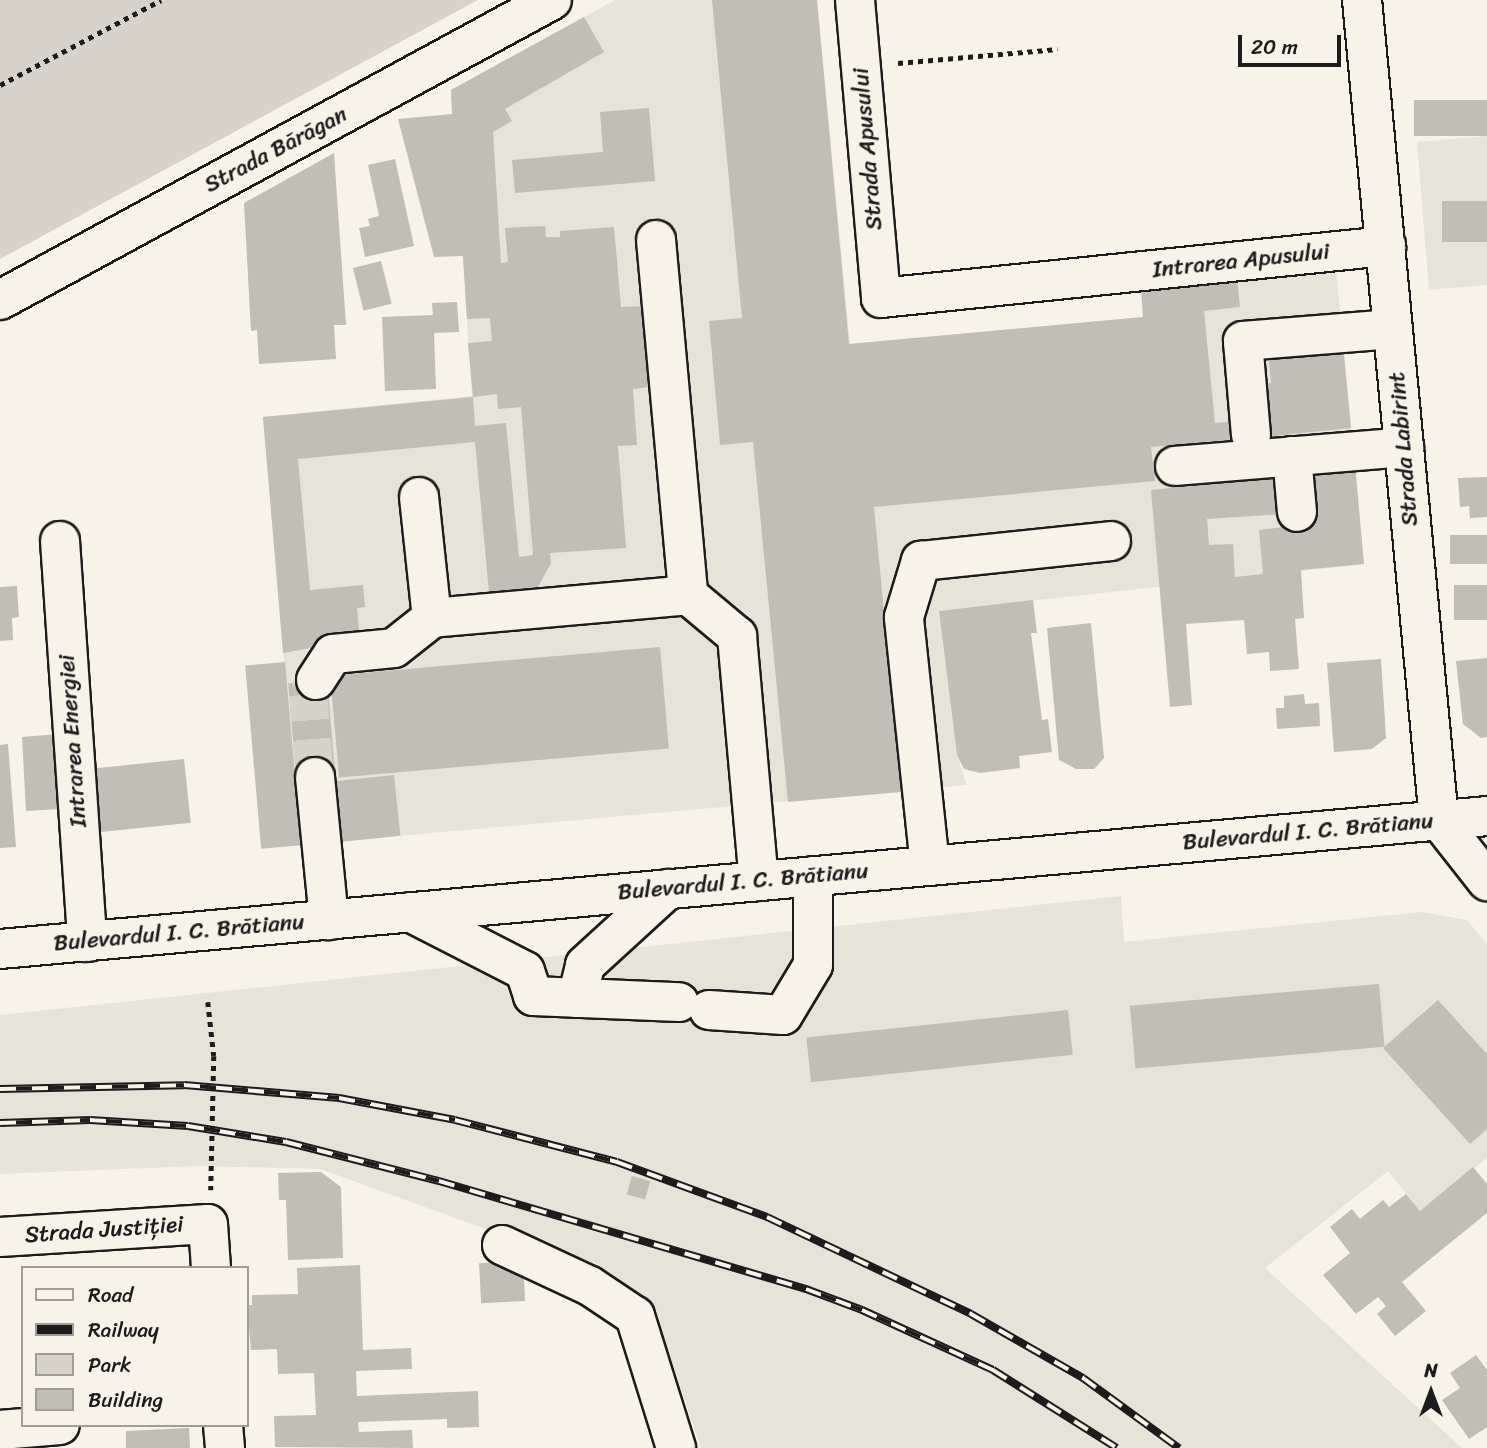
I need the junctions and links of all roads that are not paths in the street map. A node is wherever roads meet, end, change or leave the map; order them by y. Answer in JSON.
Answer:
{"nodes":[{"id":1,"x":552,"y":0,"type":"edge"},
{"id":2,"x":855,"y":0,"type":"edge"},
{"id":3,"x":1363,"y":0,"type":"edge"},
{"id":4,"x":656,"y":240,"type":"dead end"},
{"id":5,"x":1385,"y":246,"type":"junction"},
{"id":6,"x":881,"y":298,"type":"joint"},
{"id":7,"x":0,"y":300,"type":"edge"},
{"id":8,"x":1393,"y":329,"type":"junction"},
{"id":9,"x":1251,"y":435,"type":"dead end"},
{"id":10,"x":1404,"y":447,"type":"junction"},
{"id":11,"x":1292,"y":456,"type":"junction"},
{"id":12,"x":1175,"y":466,"type":"dead end"},
{"id":13,"x":419,"y":497,"type":"dead end"},
{"id":14,"x":1297,"y":512,"type":"dead end"},
{"id":15,"x":60,"y":541,"type":"dead end"},
{"id":16,"x":1111,"y":541,"type":"dead end"},
{"id":17,"x":688,"y":595,"type":"junction"},
{"id":18,"x":432,"y":618,"type":"junction"},
{"id":19,"x":316,"y":680,"type":"tunnel mouth"},
{"id":20,"x":315,"y":778,"type":"tunnel mouth"},
{"id":21,"x":1487,"y":816,"type":"edge"},
{"id":22,"x":1439,"y":820,"type":"junction"},
{"id":23,"x":930,"y":866,"type":"junction"},
{"id":24,"x":813,"y":876,"type":"junction"},
{"id":25,"x":759,"y":881,"type":"junction"},
{"id":26,"x":1487,"y":881,"type":"edge"},
{"id":27,"x":668,"y":889,"type":"junction"},
{"id":28,"x":410,"y":912,"type":"junction"},
{"id":29,"x":329,"y":920,"type":"junction"},
{"id":30,"x":86,"y":942,"type":"junction"},
{"id":31,"x":0,"y":949,"type":"edge"},
{"id":32,"x":577,"y":998,"type":"junction"},
{"id":33,"x":0,"y":1237,"type":"edge"},
{"id":34,"x":502,"y":1245,"type":"dead end"},
{"id":35,"x":211,"y":1266,"type":"edge"},
{"id":36,"x":36,"y":1427,"type":"edge"},
{"id":37,"x":223,"y":1427,"type":"edge"},
{"id":38,"x":0,"y":1430,"type":"edge"},
{"id":39,"x":225,"y":1448,"type":"edge"},
{"id":40,"x":676,"y":1448,"type":"edge"}],
"edges":[{"from":1,"to":7,"type":"street","name":"Strada Bărăgan"},
{"from":2,"to":6,"type":"street","name":"Strada Apusului"},
{"from":3,"to":5,"type":"street","name":"Strada Labirint"},
{"from":4,"to":17,"type":"street"},
{"from":5,"to":6,"type":"street","name":"Intrarea Apusului"},
{"from":5,"to":8,"type":"street","name":"Strada Labirint"},
{"from":8,"to":9,"type":"street"},
{"from":8,"to":10,"type":"street","name":"Strada Labirint"},
{"from":10,"to":11,"type":"street"},
{"from":10,"to":22,"type":"street","name":"Strada Labirint"},
{"from":11,"to":12,"type":"street"},
{"from":11,"to":14,"type":"street"},
{"from":13,"to":18,"type":"street"},
{"from":15,"to":30,"type":"street","name":"Intrarea Energiei"},
{"from":16,"to":23,"type":"street"},
{"from":17,"to":18,"type":"street"},
{"from":17,"to":25,"type":"street"},
{"from":18,"to":19,"type":"street"},
{"from":20,"to":29,"type":"street"},
{"from":21,"to":22,"type":"street","name":"Bulevardul I. C. Brătianu"},
{"from":22,"to":23,"type":"street","name":"Bulevardul I. C. Brătianu"},
{"from":22,"to":26,"type":"street"},
{"from":23,"to":24,"type":"street","name":"Bulevardul I. C. Brătianu"},
{"from":24,"to":25,"type":"street","name":"Bulevardul I. C. Brătianu"},
{"from":24,"to":32,"type":"street"},
{"from":25,"to":27,"type":"street","name":"Bulevardul I. C. Brătianu"},
{"from":27,"to":28,"type":"street","name":"Bulevardul I. C. Brătianu"},
{"from":27,"to":32,"type":"street"},
{"from":28,"to":29,"type":"street","name":"Bulevardul I. C. Brătianu"},
{"from":28,"to":32,"type":"street"},
{"from":29,"to":30,"type":"street","name":"Bulevardul I. C. Brătianu"},
{"from":30,"to":31,"type":"street","name":"Bulevardul I. C. Brătianu"},
{"from":33,"to":35,"type":"street","name":"Strada Justiției"},
{"from":34,"to":40,"type":"street"},
{"from":36,"to":38,"type":"street"},
{"from":37,"to":39,"type":"street"}]}
